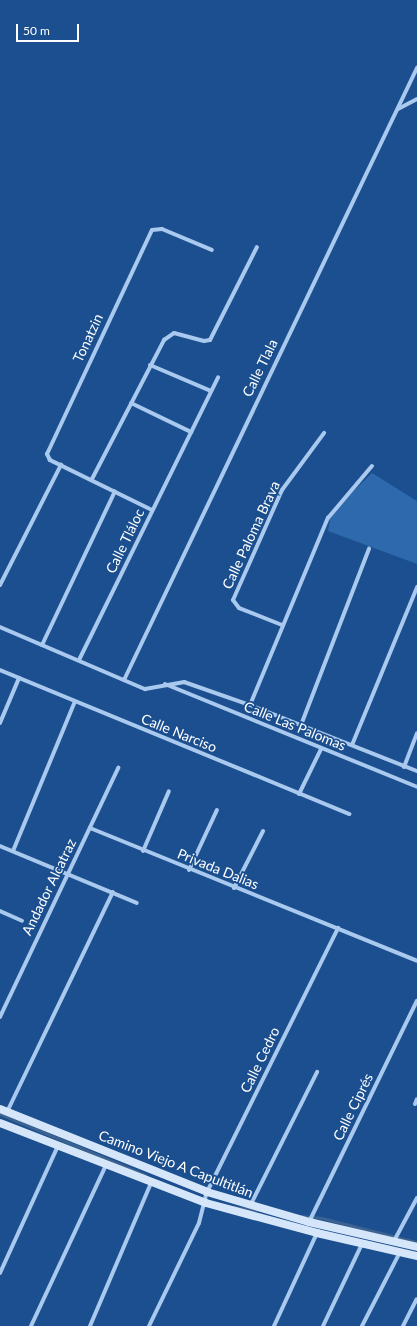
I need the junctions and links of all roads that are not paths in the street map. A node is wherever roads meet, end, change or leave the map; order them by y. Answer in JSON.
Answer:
{"nodes":[{"id":1,"x":417,"y":68,"type":"edge"},
{"id":2,"x":417,"y":99,"type":"edge"},
{"id":3,"x":397,"y":109,"type":"junction"},
{"id":4,"x":257,"y":247,"type":"dead end"},
{"id":5,"x":212,"y":250,"type":"dead end"},
{"id":6,"x":150,"y":365,"type":"junction"},
{"id":7,"x":218,"y":377,"type":"dead end"},
{"id":8,"x":211,"y":391,"type":"junction"},
{"id":9,"x":131,"y":403,"type":"junction"},
{"id":10,"x":191,"y":432,"type":"junction"},
{"id":11,"x":324,"y":433,"type":"dead end"},
{"id":12,"x":62,"y":465,"type":"junction"},
{"id":13,"x":372,"y":466,"type":"dead end"},
{"id":14,"x":92,"y":479,"type":"junction"},
{"id":15,"x":115,"y":491,"type":"junction"},
{"id":16,"x":152,"y":510,"type":"junction"},
{"id":17,"x":369,"y":549,"type":"dead end"},
{"id":18,"x":0,"y":585,"type":"edge"},
{"id":19,"x":417,"y":587,"type":"edge"},
{"id":20,"x":282,"y":625,"type":"junction"},
{"id":21,"x":0,"y":627,"type":"edge"},
{"id":22,"x":42,"y":644,"type":"junction"},
{"id":23,"x":79,"y":660,"type":"junction"},
{"id":24,"x":0,"y":670,"type":"edge"},
{"id":25,"x":19,"y":678,"type":"junction"},
{"id":26,"x":124,"y":680,"type":"junction"},
{"id":27,"x":165,"y":684,"type":"junction"},
{"id":28,"x":75,"y":701,"type":"junction"},
{"id":29,"x":250,"y":705,"type":"junction"},
{"id":30,"x":0,"y":722,"type":"edge"},
{"id":31,"x":301,"y":726,"type":"junction"},
{"id":32,"x":417,"y":733,"type":"edge"},
{"id":33,"x":352,"y":745,"type":"junction"},
{"id":34,"x":321,"y":749,"type":"junction"},
{"id":35,"x":404,"y":767,"type":"junction"},
{"id":36,"x":118,"y":768,"type":"dead end"},
{"id":37,"x":417,"y":772,"type":"edge"},
{"id":38,"x":417,"y":787,"type":"edge"},
{"id":39,"x":169,"y":791,"type":"dead end"},
{"id":40,"x":299,"y":794,"type":"junction"},
{"id":41,"x":217,"y":810,"type":"dead end"},
{"id":42,"x":350,"y":814,"type":"dead end"},
{"id":43,"x":90,"y":828,"type":"junction"},
{"id":44,"x":262,"y":832,"type":"dead end"},
{"id":45,"x":0,"y":846,"type":"edge"},
{"id":46,"x":13,"y":851,"type":"junction"},
{"id":47,"x":143,"y":851,"type":"junction"},
{"id":48,"x":189,"y":870,"type":"junction"},
{"id":49,"x":67,"y":874,"type":"junction"},
{"id":50,"x":234,"y":888,"type":"junction"},
{"id":51,"x":113,"y":892,"type":"junction"},
{"id":52,"x":137,"y":903,"type":"dead end"},
{"id":53,"x":0,"y":911,"type":"edge"},
{"id":54,"x":22,"y":921,"type":"dead end"},
{"id":55,"x":338,"y":928,"type":"junction"},
{"id":56,"x":417,"y":961,"type":"edge"},
{"id":57,"x":417,"y":1001,"type":"edge"},
{"id":58,"x":0,"y":1017,"type":"edge"},
{"id":59,"x":317,"y":1072,"type":"dead end"},
{"id":60,"x":4,"y":1110,"type":"edge"},
{"id":61,"x":0,"y":1123,"type":"edge"},
{"id":62,"x":59,"y":1146,"type":"junction"},
{"id":63,"x":106,"y":1165,"type":"junction"},
{"id":64,"x":151,"y":1183,"type":"junction"},
{"id":65,"x":206,"y":1192,"type":"junction"},
{"id":66,"x":417,"y":1198,"type":"edge"},
{"id":67,"x":206,"y":1203,"type":"junction"},
{"id":68,"x":250,"y":1206,"type":"junction"},
{"id":69,"x":309,"y":1222,"type":"junction"},
{"id":70,"x":317,"y":1233,"type":"junction"},
{"id":71,"x":393,"y":1242,"type":"junction"},
{"id":72,"x":362,"y":1244,"type":"junction"},
{"id":73,"x":417,"y":1247,"type":"edge"},
{"id":74,"x":400,"y":1252,"type":"junction"},
{"id":75,"x":417,"y":1256,"type":"edge"},
{"id":76,"x":0,"y":1273,"type":"edge"},
{"id":77,"x":417,"y":1299,"type":"edge"},
{"id":78,"x":30,"y":1326,"type":"edge"},
{"id":79,"x":90,"y":1326,"type":"edge"},
{"id":80,"x":149,"y":1326,"type":"edge"},
{"id":81,"x":274,"y":1326,"type":"edge"},
{"id":82,"x":323,"y":1326,"type":"edge"},
{"id":83,"x":362,"y":1326,"type":"edge"},
{"id":84,"x":403,"y":1326,"type":"edge"}],
"edges":[{"from":1,"to":3,"type":"street","name":"Calle Tlala"},
{"from":2,"to":3,"type":"street"},
{"from":3,"to":26,"type":"street","name":"Calle Tlala"},
{"from":4,"to":6,"type":"street"},
{"from":5,"to":12,"type":"street","name":"Tonatzin"},
{"from":6,"to":8,"type":"street"},
{"from":6,"to":9,"type":"street"},
{"from":7,"to":8,"type":"street","name":"Calle Tláloc"},
{"from":8,"to":10,"type":"street","name":"Calle Tláloc"},
{"from":9,"to":10,"type":"street"},
{"from":9,"to":14,"type":"street"},
{"from":10,"to":16,"type":"street","name":"Calle Tláloc"},
{"from":11,"to":20,"type":"street","name":"Calle Paloma Brava"},
{"from":12,"to":14,"type":"street"},
{"from":12,"to":18,"type":"street"},
{"from":13,"to":20,"type":"street"},
{"from":14,"to":15,"type":"street"},
{"from":15,"to":16,"type":"street"},
{"from":15,"to":22,"type":"street"},
{"from":16,"to":23,"type":"street","name":"Calle Tláloc"},
{"from":17,"to":31,"type":"street"},
{"from":19,"to":33,"type":"street"},
{"from":20,"to":29,"type":"street"},
{"from":21,"to":22,"type":"street","name":"Calle Las Palomas"},
{"from":22,"to":23,"type":"street","name":"Calle Las Palomas"},
{"from":23,"to":26,"type":"street","name":"Calle Las Palomas"},
{"from":24,"to":25,"type":"street","name":"Calle Narciso"},
{"from":25,"to":28,"type":"street","name":"Calle Narciso"},
{"from":25,"to":30,"type":"street"},
{"from":26,"to":27,"type":"street","name":"Calle Las Palomas"},
{"from":27,"to":29,"type":"street","name":"Calle Las Palomas"},
{"from":27,"to":34,"type":"street","name":"Calle Las Palomas"},
{"from":28,"to":40,"type":"street","name":"Calle Narciso"},
{"from":28,"to":46,"type":"street"},
{"from":29,"to":31,"type":"street","name":"Calle Las Palomas"},
{"from":31,"to":33,"type":"street","name":"Calle Las Palomas"},
{"from":32,"to":35,"type":"street"},
{"from":33,"to":35,"type":"street","name":"Calle Las Palomas"},
{"from":34,"to":38,"type":"street","name":"Calle Las Palomas"},
{"from":34,"to":40,"type":"street"},
{"from":35,"to":37,"type":"street","name":"Calle Las Palomas"},
{"from":36,"to":43,"type":"street","name":"Andador Alcatraz"},
{"from":39,"to":47,"type":"street"},
{"from":40,"to":42,"type":"street","name":"Calle Narciso"},
{"from":41,"to":48,"type":"street"},
{"from":43,"to":47,"type":"street","name":"Privada Dalias"},
{"from":43,"to":49,"type":"street","name":"Andador Alcatraz"},
{"from":44,"to":50,"type":"street"},
{"from":45,"to":46,"type":"street"},
{"from":46,"to":49,"type":"street"},
{"from":47,"to":48,"type":"street","name":"Privada Dalias"},
{"from":48,"to":50,"type":"street","name":"Privada Dalias"},
{"from":49,"to":51,"type":"street"},
{"from":49,"to":58,"type":"street","name":"Andador Alcatraz"},
{"from":50,"to":55,"type":"street","name":"Privada Dalias"},
{"from":51,"to":52,"type":"street"},
{"from":51,"to":60,"type":"street"},
{"from":53,"to":54,"type":"street"},
{"from":55,"to":56,"type":"street","name":"Privada Dalias"},
{"from":55,"to":65,"type":"street","name":"Calle Cedro"},
{"from":57,"to":69,"type":"street","name":"Calle Ciprés"},
{"from":59,"to":68,"type":"street"},
{"from":60,"to":65,"type":"main road","name":"Camino Viejo A Capultitlán"},
{"from":61,"to":62,"type":"main road","name":"Camino Viejo A Capultitlán"},
{"from":62,"to":63,"type":"main road","name":"Camino Viejo A Capultitlán"},
{"from":62,"to":76,"type":"street"},
{"from":63,"to":64,"type":"main road","name":"Camino Viejo A Capultitlán"},
{"from":63,"to":78,"type":"street"},
{"from":64,"to":67,"type":"main road","name":"Camino Viejo A Capultitlán"},
{"from":64,"to":79,"type":"street"},
{"from":65,"to":67,"type":"street","name":"Calle Cedro"},
{"from":65,"to":68,"type":"main road","name":"Camino Viejo A Capultitlán"},
{"from":66,"to":71,"type":"street"},
{"from":67,"to":70,"type":"main road","name":"Camino Viejo A Capultitlán"},
{"from":67,"to":80,"type":"street","name":"Calle Cedro"},
{"from":68,"to":69,"type":"main road","name":"Camino Viejo A Capultitlán"},
{"from":69,"to":71,"type":"main road","name":"Camino Viejo A Capultitlán"},
{"from":70,"to":72,"type":"main road","name":"Camino Viejo A Capultitlán"},
{"from":70,"to":81,"type":"street"},
{"from":71,"to":73,"type":"main road","name":"Camino Viejo A Capultitlán"},
{"from":72,"to":74,"type":"main road","name":"Camino Viejo A Capultitlán"},
{"from":72,"to":82,"type":"street"},
{"from":74,"to":75,"type":"main road","name":"Camino Viejo A Capultitlán"},
{"from":74,"to":83,"type":"street"},
{"from":77,"to":84,"type":"street"}]}
